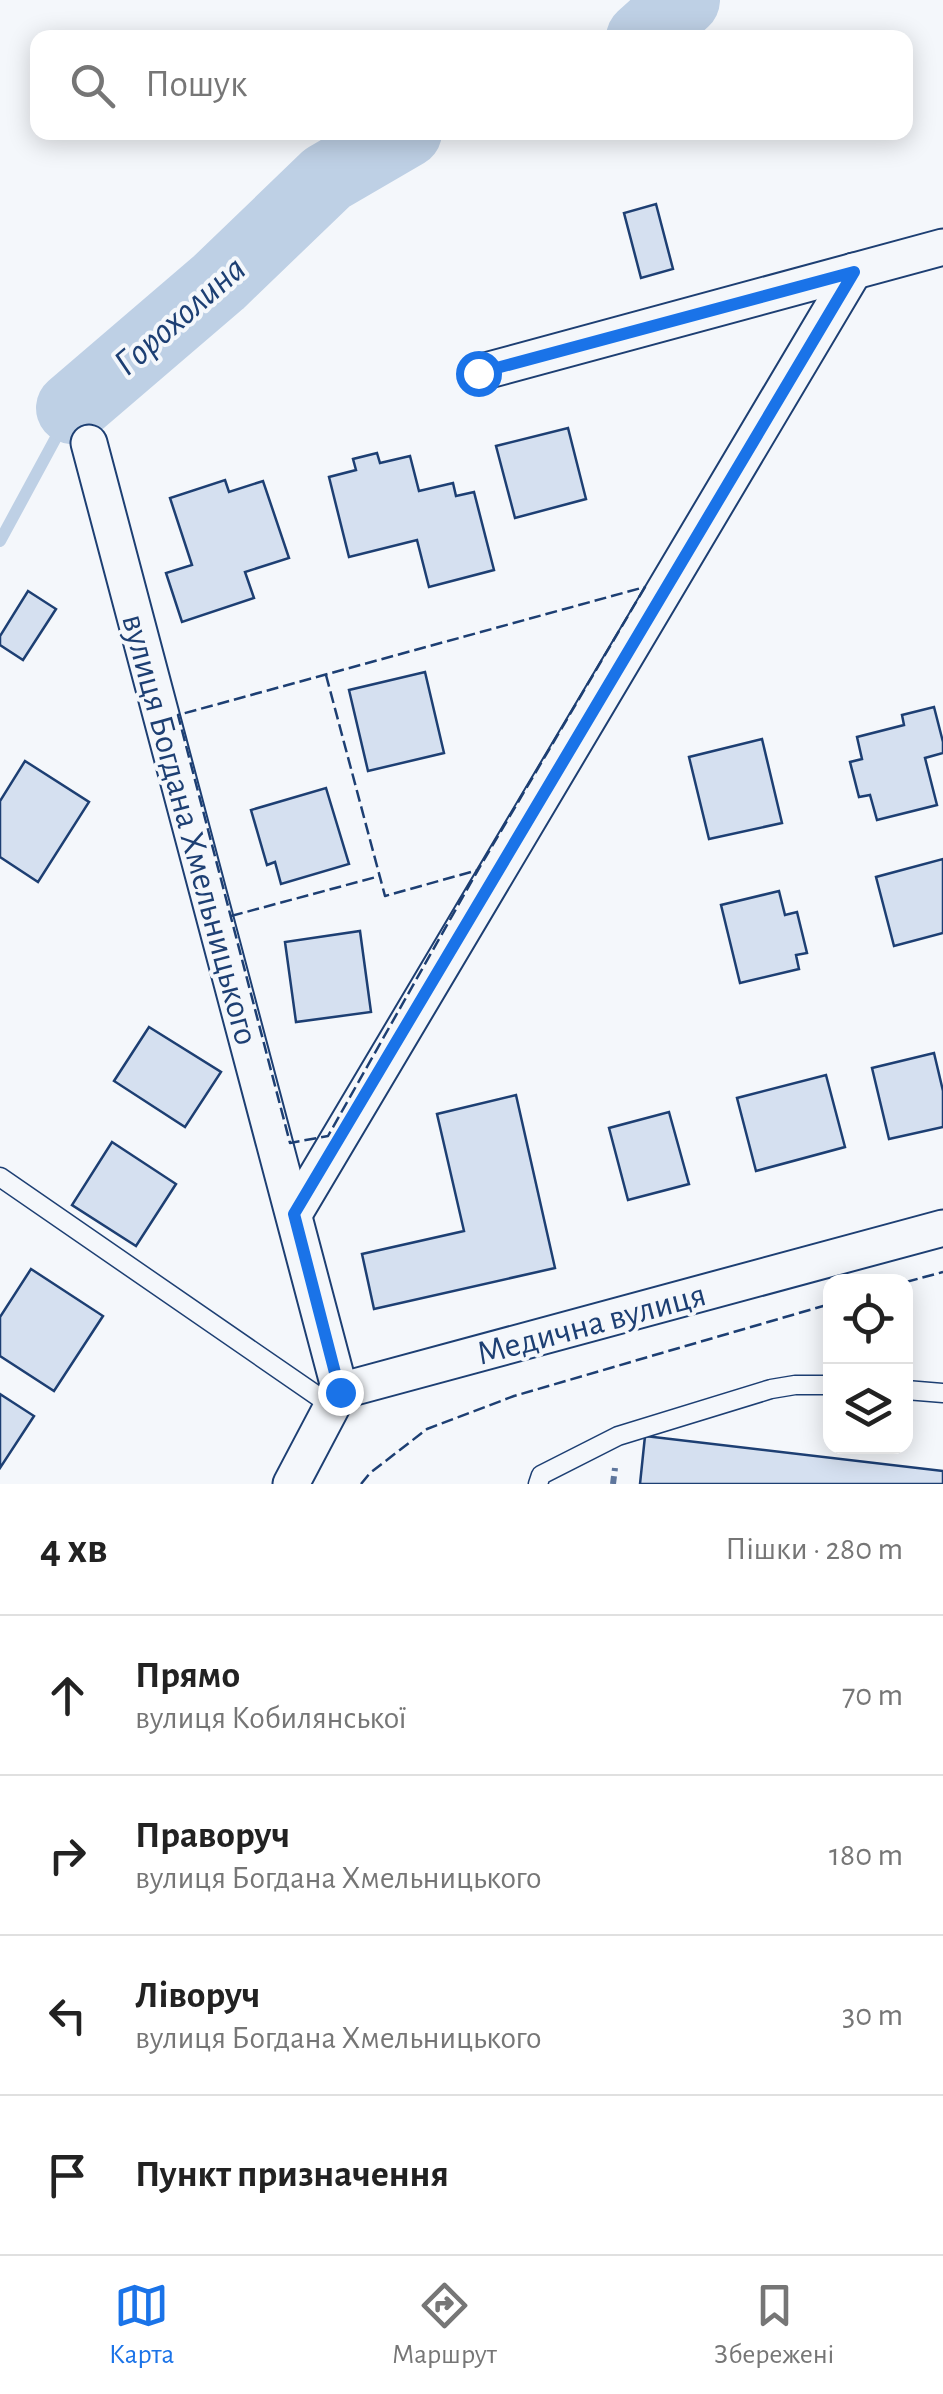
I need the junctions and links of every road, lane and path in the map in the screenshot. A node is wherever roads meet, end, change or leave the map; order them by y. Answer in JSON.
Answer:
{"nodes":[{"id":1,"x":943,"y":247,"type":"edge"},
{"id":2,"x":854,"y":272,"type":"junction"},
{"id":3,"x":478,"y":373,"type":"dead end"},
{"id":4,"x":89,"y":443,"type":"dead end"},
{"id":5,"x":0,"y":1178,"type":"edge"},
{"id":6,"x":294,"y":1214,"type":"junction"},
{"id":7,"x":943,"y":1228,"type":"edge"},
{"id":8,"x":823,"y":1385,"type":"edge"},
{"id":9,"x":913,"y":1391,"type":"edge"},
{"id":10,"x":943,"y":1393,"type":"edge"},
{"id":11,"x":336,"y":1399,"type":"junction"},
{"id":12,"x":291,"y":1484,"type":"edge"},
{"id":13,"x":538,"y":1484,"type":"edge"}],
"edges":[{"from":1,"to":2,"type":"street"},
{"from":2,"to":3,"type":"street"},
{"from":2,"to":6,"type":"street"},
{"from":4,"to":6,"type":"street","name":"вулиця Богдана Хмельницького"},
{"from":5,"to":11,"type":"lane"},
{"from":6,"to":11,"type":"street","name":"вулиця Богдана Хмельницького"},
{"from":7,"to":11,"type":"street","name":"Медична вулиця"},
{"from":8,"to":13,"type":"lane"},
{"from":9,"to":10,"type":"lane"},
{"from":11,"to":12,"type":"street"}]}
